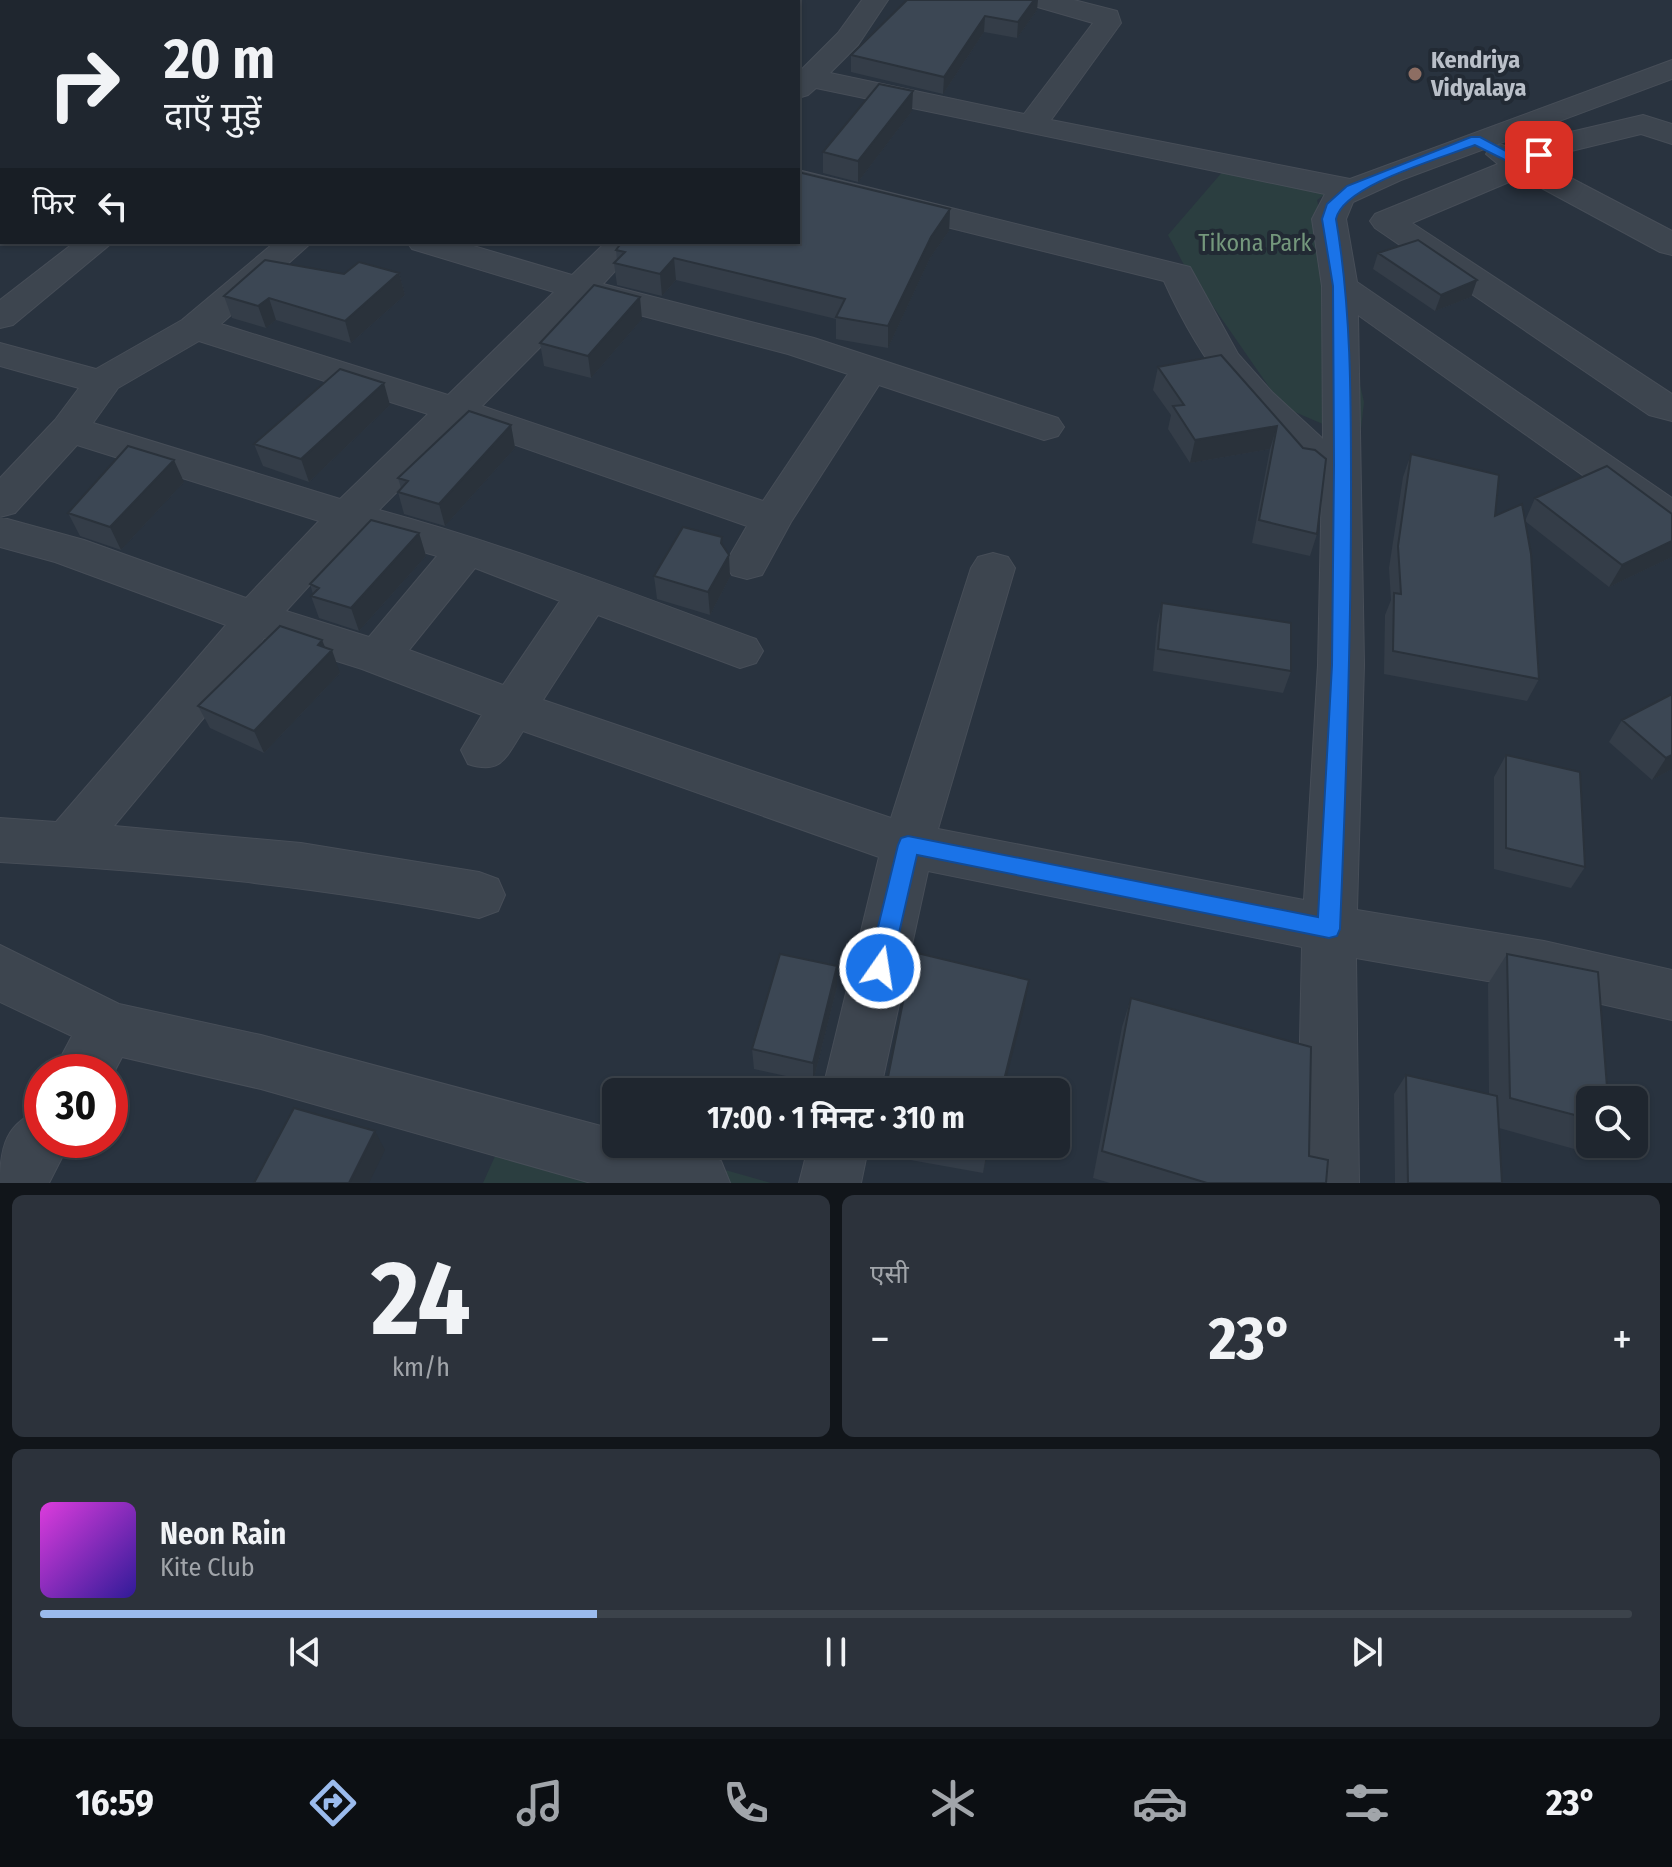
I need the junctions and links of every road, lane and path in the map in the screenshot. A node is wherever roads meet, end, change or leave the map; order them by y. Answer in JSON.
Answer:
{"nodes":[{"id":1,"x":875,"y":0,"type":"edge"},
{"id":2,"x":1043,"y":0,"type":"edge"},
{"id":3,"x":1672,"y":69,"type":"edge"},
{"id":4,"x":805,"y":84,"type":"edge"},
{"id":5,"x":1031,"y":126,"type":"junction"},
{"id":6,"x":1672,"y":135,"type":"edge"},
{"id":7,"x":1475,"y":140,"type":"junction"},
{"id":8,"x":1523,"y":165,"type":"junction"},
{"id":9,"x":800,"y":180,"type":"edge"},
{"id":10,"x":1351,"y":189,"type":"junction"},
{"id":11,"x":93,"y":244,"type":"edge"},
{"id":12,"x":293,"y":244,"type":"edge"},
{"id":13,"x":438,"y":244,"type":"edge"},
{"id":14,"x":623,"y":244,"type":"edge"},
{"id":15,"x":1672,"y":245,"type":"edge"},
{"id":16,"x":1340,"y":286,"type":"junction"},
{"id":17,"x":579,"y":288,"type":"junction"},
{"id":18,"x":0,"y":317,"type":"edge"},
{"id":19,"x":195,"y":328,"type":"junction"},
{"id":20,"x":0,"y":354,"type":"edge"},
{"id":21,"x":871,"y":368,"type":"junction"},
{"id":22,"x":99,"y":383,"type":"junction"},
{"id":23,"x":1672,"y":409,"type":"edge"},
{"id":24,"x":455,"y":410,"type":"junction"},
{"id":25,"x":1044,"y":427,"type":"dead end"},
{"id":26,"x":69,"y":429,"type":"junction"},
{"id":27,"x":1343,"y":475,"type":"junction"},
{"id":28,"x":0,"y":503,"type":"edge"},
{"id":29,"x":348,"y":516,"type":"junction"},
{"id":30,"x":1672,"y":518,"type":"edge"},
{"id":31,"x":772,"y":519,"type":"junction"},
{"id":32,"x":0,"y":532,"type":"edge"},
{"id":33,"x":467,"y":549,"type":"junction"},
{"id":34,"x":747,"y":564,"type":"dead end"},
{"id":35,"x":993,"y":568,"type":"dead end"},
{"id":36,"x":589,"y":593,"type":"junction"},
{"id":37,"x":254,"y":618,"type":"junction"},
{"id":38,"x":740,"y":651,"type":"dead end"},
{"id":39,"x":378,"y":657,"type":"junction"},
{"id":40,"x":513,"y":709,"type":"junction"},
{"id":41,"x":485,"y":750,"type":"dead end"},
{"id":42,"x":0,"y":840,"type":"edge"},
{"id":43,"x":68,"y":844,"type":"junction"},
{"id":44,"x":908,"y":845,"type":"junction"},
{"id":45,"x":479,"y":895,"type":"dead end"},
{"id":46,"x":1329,"y":929,"type":"junction"},
{"id":47,"x":0,"y":970,"type":"edge"},
{"id":48,"x":1672,"y":995,"type":"edge"},
{"id":49,"x":92,"y":1049,"type":"edge"},
{"id":50,"x":854,"y":1078,"type":"edge"},
{"id":51,"x":30,"y":1158,"type":"edge"},
{"id":52,"x":836,"y":1158,"type":"edge"},
{"id":53,"x":15,"y":1183,"type":"edge"},
{"id":54,"x":699,"y":1183,"type":"edge"},
{"id":55,"x":830,"y":1183,"type":"edge"},
{"id":56,"x":1328,"y":1183,"type":"edge"}],
"edges":[{"from":1,"to":4,"type":"street"},
{"from":2,"to":5,"type":"street"},
{"from":3,"to":7,"type":"street"},
{"from":4,"to":5,"type":"street"},
{"from":5,"to":10,"type":"street"},
{"from":6,"to":8,"type":"street"},
{"from":7,"to":8,"type":"street"},
{"from":7,"to":10,"type":"street"},
{"from":8,"to":15,"type":"street"},
{"from":8,"to":23,"type":"street"},
{"from":9,"to":27,"type":"street"},
{"from":10,"to":16,"type":"street"},
{"from":11,"to":18,"type":"street"},
{"from":12,"to":19,"type":"street"},
{"from":13,"to":17,"type":"street"},
{"from":14,"to":17,"type":"street"},
{"from":16,"to":27,"type":"street"},
{"from":16,"to":30,"type":"street"},
{"from":17,"to":21,"type":"street"},
{"from":17,"to":24,"type":"street"},
{"from":19,"to":22,"type":"street"},
{"from":19,"to":24,"type":"street"},
{"from":20,"to":22,"type":"street"},
{"from":21,"to":25,"type":"street"},
{"from":21,"to":31,"type":"street"},
{"from":22,"to":26,"type":"street"},
{"from":24,"to":29,"type":"street"},
{"from":24,"to":31,"type":"street"},
{"from":26,"to":28,"type":"street"},
{"from":26,"to":29,"type":"street"},
{"from":27,"to":46,"type":"street"},
{"from":29,"to":33,"type":"street"},
{"from":29,"to":37,"type":"street"},
{"from":31,"to":34,"type":"street"},
{"from":32,"to":37,"type":"street"},
{"from":33,"to":36,"type":"street"},
{"from":33,"to":39,"type":"street"},
{"from":35,"to":44,"type":"street"},
{"from":36,"to":38,"type":"street"},
{"from":36,"to":40,"type":"street"},
{"from":37,"to":39,"type":"street"},
{"from":37,"to":43,"type":"street"},
{"from":39,"to":40,"type":"street"},
{"from":40,"to":41,"type":"street"},
{"from":40,"to":44,"type":"street"},
{"from":42,"to":43,"type":"street"},
{"from":43,"to":45,"type":"street"},
{"from":44,"to":46,"type":"street"},
{"from":44,"to":50,"type":"street"},
{"from":46,"to":48,"type":"street"},
{"from":46,"to":56,"type":"street"},
{"from":47,"to":49,"type":"street"},
{"from":49,"to":54,"type":"street"},
{"from":51,"to":53,"type":"street"},
{"from":52,"to":55,"type":"street"}]}
